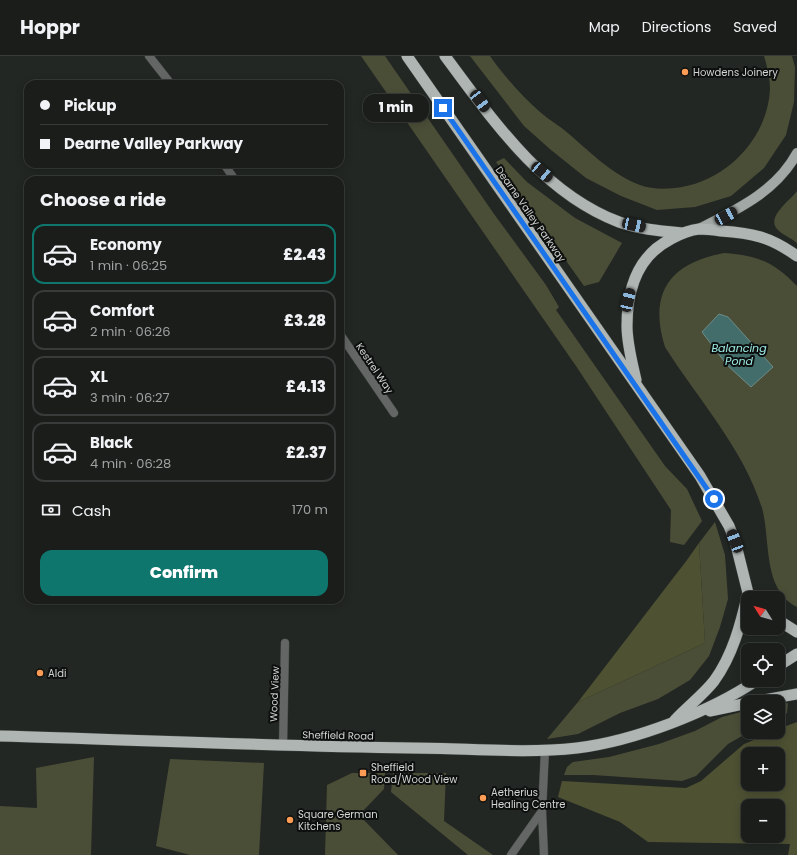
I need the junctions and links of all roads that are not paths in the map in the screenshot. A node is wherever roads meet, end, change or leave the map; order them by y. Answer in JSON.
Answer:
{"nodes":[{"id":1,"x":149,"y":56,"type":"edge"},
{"id":2,"x":407,"y":56,"type":"edge"},
{"id":3,"x":445,"y":56,"type":"edge"},
{"id":4,"x":168,"y":80,"type":"edge"},
{"id":5,"x":797,"y":153,"type":"edge"},
{"id":6,"x":699,"y":229,"type":"junction"},
{"id":7,"x":682,"y":233,"type":"junction"},
{"id":8,"x":797,"y":256,"type":"edge"},
{"id":9,"x":344,"y":340,"type":"edge"},
{"id":10,"x":636,"y":385,"type":"junction"},
{"id":11,"x":394,"y":413,"type":"dead end"},
{"id":12,"x":750,"y":591,"type":"edge"},
{"id":13,"x":741,"y":624,"type":"edge"},
{"id":14,"x":785,"y":624,"type":"edge"},
{"id":15,"x":797,"y":632,"type":"edge"},
{"id":16,"x":285,"y":643,"type":"dead end"},
{"id":17,"x":797,"y":654,"type":"edge"},
{"id":18,"x":785,"y":662,"type":"edge"},
{"id":19,"x":745,"y":687,"type":"edge"},
{"id":20,"x":797,"y":694,"type":"edge"},
{"id":21,"x":785,"y":696,"type":"edge"},
{"id":22,"x":741,"y":705,"type":"edge"},
{"id":23,"x":698,"y":714,"type":"junction"},
{"id":24,"x":673,"y":722,"type":"junction"},
{"id":25,"x":0,"y":736,"type":"edge"},
{"id":26,"x":283,"y":746,"type":"junction"},
{"id":27,"x":545,"y":750,"type":"junction"},
{"id":28,"x":542,"y":811,"type":"junction"},
{"id":29,"x":511,"y":855,"type":"edge"},
{"id":30,"x":544,"y":855,"type":"edge"}],
"edges":[{"from":1,"to":4,"type":"street"},
{"from":2,"to":10,"type":"highway","name":"Dearne Valley Parkway"},
{"from":3,"to":7,"type":"highway"},
{"from":5,"to":6,"type":"main road"},
{"from":6,"to":7,"type":"highway"},
{"from":6,"to":8,"type":"highway"},
{"from":7,"to":10,"type":"highway"},
{"from":9,"to":11,"type":"street","name":"Kestrel Way"},
{"from":10,"to":12,"type":"highway","name":"Dearne Valley Parkway"},
{"from":13,"to":24,"type":"highway","name":"Sheffield Road"},
{"from":14,"to":15,"type":"highway"},
{"from":16,"to":26,"type":"street","name":"Wood View"},
{"from":17,"to":18,"type":"highway"},
{"from":19,"to":23,"type":"highway","name":"Sheffield Road"},
{"from":20,"to":21,"type":"highway"},
{"from":22,"to":23,"type":"highway"},
{"from":23,"to":24,"type":"highway","name":"Sheffield Road"},
{"from":24,"to":27,"type":"highway","name":"Sheffield Road"},
{"from":25,"to":26,"type":"highway","name":"Sheffield Road"},
{"from":26,"to":27,"type":"highway","name":"Sheffield Road"},
{"from":27,"to":28,"type":"street"},
{"from":28,"to":29,"type":"street"},
{"from":28,"to":30,"type":"street"}]}
